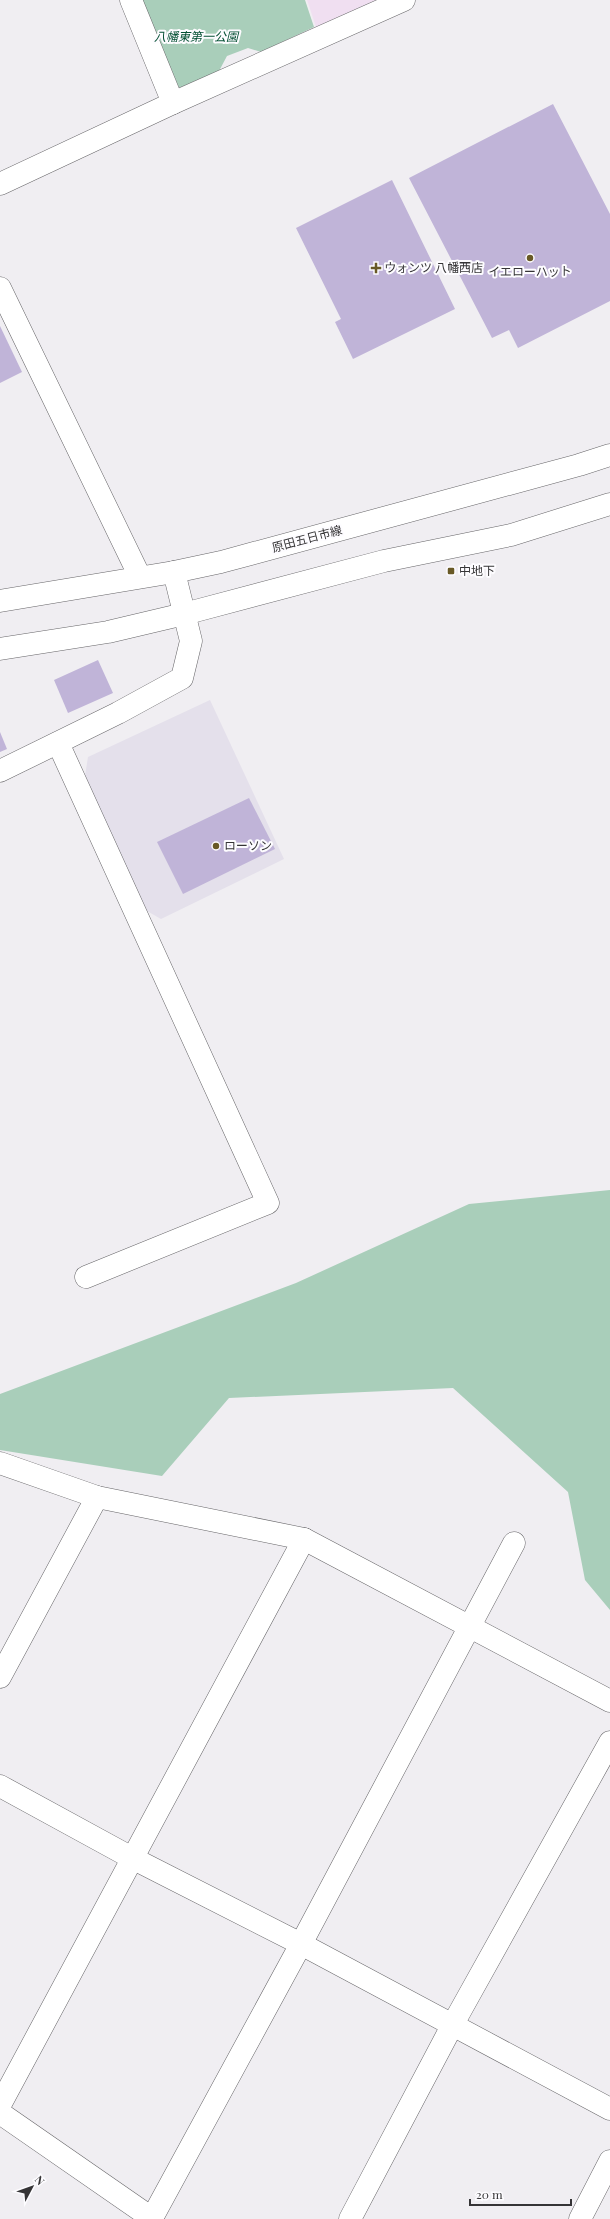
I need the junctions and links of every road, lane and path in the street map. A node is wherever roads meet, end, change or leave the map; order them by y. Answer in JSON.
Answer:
{"nodes":[{"id":1,"x":131,"y":0,"type":"edge"},
{"id":2,"x":404,"y":0,"type":"edge"},
{"id":3,"x":173,"y":103,"type":"junction"},
{"id":4,"x":0,"y":184,"type":"edge"},
{"id":5,"x":0,"y":288,"type":"edge"},
{"id":6,"x":610,"y":455,"type":"edge"},
{"id":7,"x":610,"y":504,"type":"edge"},
{"id":8,"x":174,"y":572,"type":"junction"},
{"id":9,"x":140,"y":577,"type":"junction"},
{"id":10,"x":0,"y":601,"type":"edge"},
{"id":11,"x":184,"y":614,"type":"junction"},
{"id":12,"x":0,"y":649,"type":"edge"},
{"id":13,"x":58,"y":743,"type":"junction"},
{"id":14,"x":0,"y":771,"type":"edge"},
{"id":15,"x":86,"y":1278,"type":"dead end"},
{"id":16,"x":0,"y":1463,"type":"edge"},
{"id":17,"x":97,"y":1497,"type":"junction"},
{"id":18,"x":304,"y":1539,"type":"junction"},
{"id":19,"x":514,"y":1542,"type":"dead end"},
{"id":20,"x":470,"y":1625,"type":"junction"},
{"id":21,"x":0,"y":1677,"type":"edge"},
{"id":22,"x":610,"y":1700,"type":"edge"},
{"id":23,"x":610,"y":1742,"type":"edge"},
{"id":24,"x":0,"y":1786,"type":"edge"},
{"id":25,"x":132,"y":1858,"type":"junction"},
{"id":26,"x":301,"y":1944,"type":"junction"},
{"id":27,"x":453,"y":2024,"type":"junction"},
{"id":28,"x":0,"y":2105,"type":"edge"},
{"id":29,"x":610,"y":2109,"type":"edge"},
{"id":30,"x":0,"y":2113,"type":"edge"},
{"id":31,"x":610,"y":2161,"type":"edge"},
{"id":32,"x":152,"y":2219,"type":"edge"},
{"id":33,"x":350,"y":2219,"type":"edge"},
{"id":34,"x":580,"y":2219,"type":"edge"}],
"edges":[{"from":1,"to":3,"type":"street"},
{"from":2,"to":3,"type":"street"},
{"from":3,"to":4,"type":"street"},
{"from":5,"to":9,"type":"street"},
{"from":6,"to":8,"type":"street","name":"原田五日市線"},
{"from":7,"to":11,"type":"street"},
{"from":8,"to":9,"type":"street","name":"原田五日市線"},
{"from":8,"to":11,"type":"street"},
{"from":9,"to":10,"type":"street","name":"原田五日市線"},
{"from":11,"to":12,"type":"street"},
{"from":11,"to":13,"type":"street"},
{"from":13,"to":14,"type":"street"},
{"from":13,"to":15,"type":"street"},
{"from":16,"to":17,"type":"street"},
{"from":17,"to":18,"type":"street"},
{"from":17,"to":21,"type":"street"},
{"from":18,"to":20,"type":"street"},
{"from":18,"to":25,"type":"street"},
{"from":19,"to":20,"type":"street"},
{"from":20,"to":22,"type":"street"},
{"from":20,"to":26,"type":"street"},
{"from":23,"to":27,"type":"street"},
{"from":24,"to":25,"type":"street"},
{"from":25,"to":26,"type":"street"},
{"from":25,"to":28,"type":"street"},
{"from":26,"to":27,"type":"street"},
{"from":26,"to":32,"type":"street"},
{"from":27,"to":29,"type":"street"},
{"from":27,"to":33,"type":"street"},
{"from":30,"to":32,"type":"street"},
{"from":31,"to":34,"type":"street"}]}
